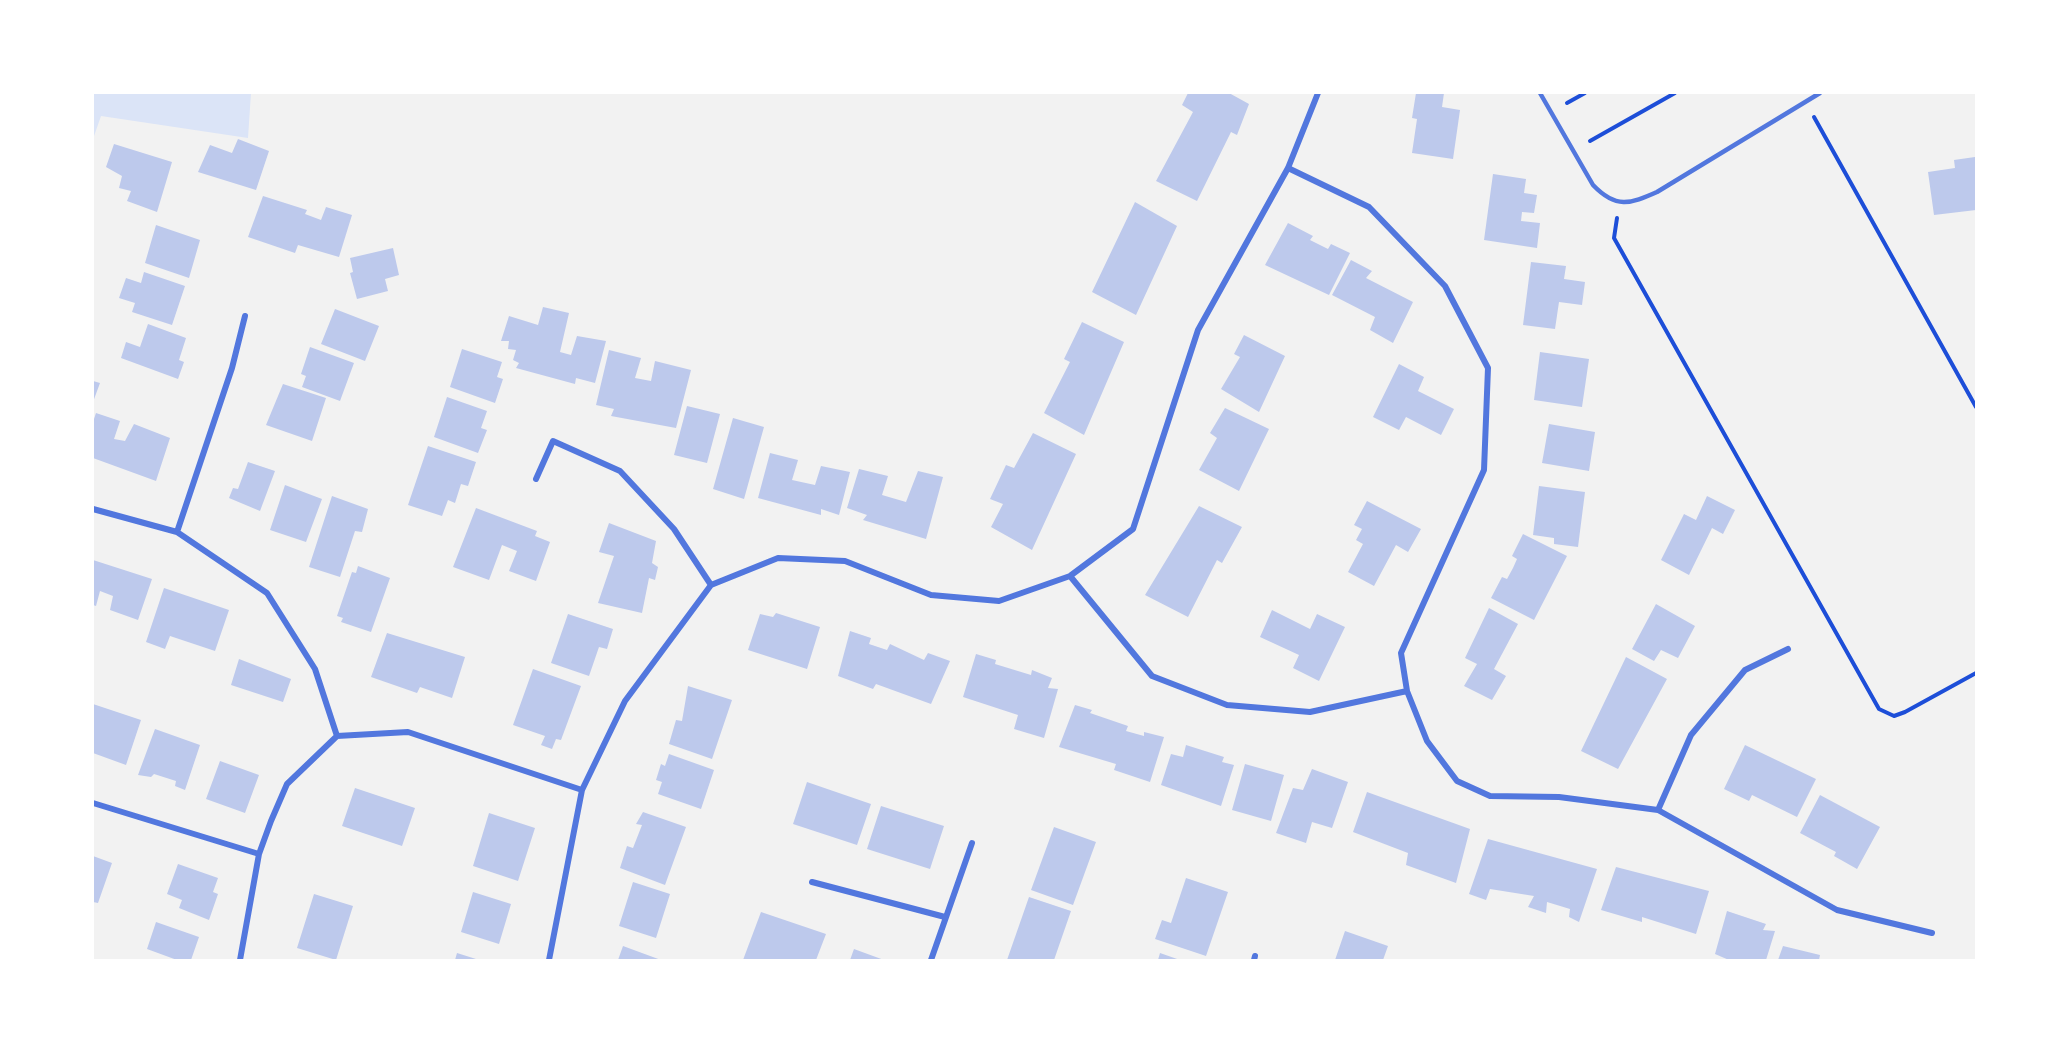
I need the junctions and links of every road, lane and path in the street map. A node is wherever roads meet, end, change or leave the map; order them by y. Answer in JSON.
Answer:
{"nodes":[{"id":1,"x":1318,"y":93,"type":"edge"},
{"id":2,"x":1540,"y":93,"type":"edge"},
{"id":3,"x":1675,"y":93,"type":"edge"},
{"id":4,"x":1820,"y":93,"type":"edge"},
{"id":5,"x":1806,"y":102,"type":"junction"},
{"id":6,"x":1573,"y":150,"type":"junction"},
{"id":7,"x":1288,"y":168,"type":"junction"},
{"id":8,"x":1619,"y":203,"type":"junction"},
{"id":9,"x":245,"y":316,"type":"dead end"},
{"id":10,"x":1976,"y":407,"type":"edge"},
{"id":11,"x":536,"y":479,"type":"dead end"},
{"id":12,"x":93,"y":509,"type":"edge"},
{"id":13,"x":177,"y":532,"type":"junction"},
{"id":14,"x":1070,"y":576,"type":"junction"},
{"id":15,"x":711,"y":585,"type":"junction"},
{"id":16,"x":1788,"y":649,"type":"dead end"},
{"id":17,"x":1976,"y":673,"type":"edge"},
{"id":18,"x":1407,"y":691,"type":"junction"},
{"id":19,"x":337,"y":736,"type":"junction"},
{"id":20,"x":582,"y":790,"type":"junction"},
{"id":21,"x":93,"y":803,"type":"edge"},
{"id":22,"x":1658,"y":810,"type":"junction"},
{"id":23,"x":972,"y":843,"type":"dead end"},
{"id":24,"x":259,"y":854,"type":"junction"},
{"id":25,"x":812,"y":882,"type":"dead end"},
{"id":26,"x":945,"y":917,"type":"junction"},
{"id":27,"x":1932,"y":933,"type":"dead end"},
{"id":28,"x":240,"y":960,"type":"edge"},
{"id":29,"x":549,"y":960,"type":"edge"},
{"id":30,"x":931,"y":960,"type":"edge"}],
"edges":[{"from":1,"to":7,"type":"street"},
{"from":2,"to":6,"type":"lane"},
{"from":3,"to":6,"type":"path"},
{"from":4,"to":5,"type":"lane"},
{"from":5,"to":8,"type":"lane"},
{"from":5,"to":10,"type":"path"},
{"from":6,"to":8,"type":"lane"},
{"from":7,"to":14,"type":"street"},
{"from":7,"to":18,"type":"street"},
{"from":8,"to":17,"type":"path"},
{"from":9,"to":13,"type":"street"},
{"from":11,"to":15,"type":"street"},
{"from":12,"to":13,"type":"street"},
{"from":13,"to":19,"type":"street"},
{"from":14,"to":15,"type":"street"},
{"from":14,"to":18,"type":"street"},
{"from":15,"to":20,"type":"street"},
{"from":16,"to":22,"type":"street"},
{"from":18,"to":22,"type":"street"},
{"from":19,"to":20,"type":"street"},
{"from":19,"to":24,"type":"street"},
{"from":20,"to":29,"type":"street"},
{"from":21,"to":24,"type":"street"},
{"from":22,"to":27,"type":"street"},
{"from":23,"to":26,"type":"street"},
{"from":24,"to":28,"type":"street"},
{"from":25,"to":26,"type":"street"},
{"from":26,"to":30,"type":"street"}]}
